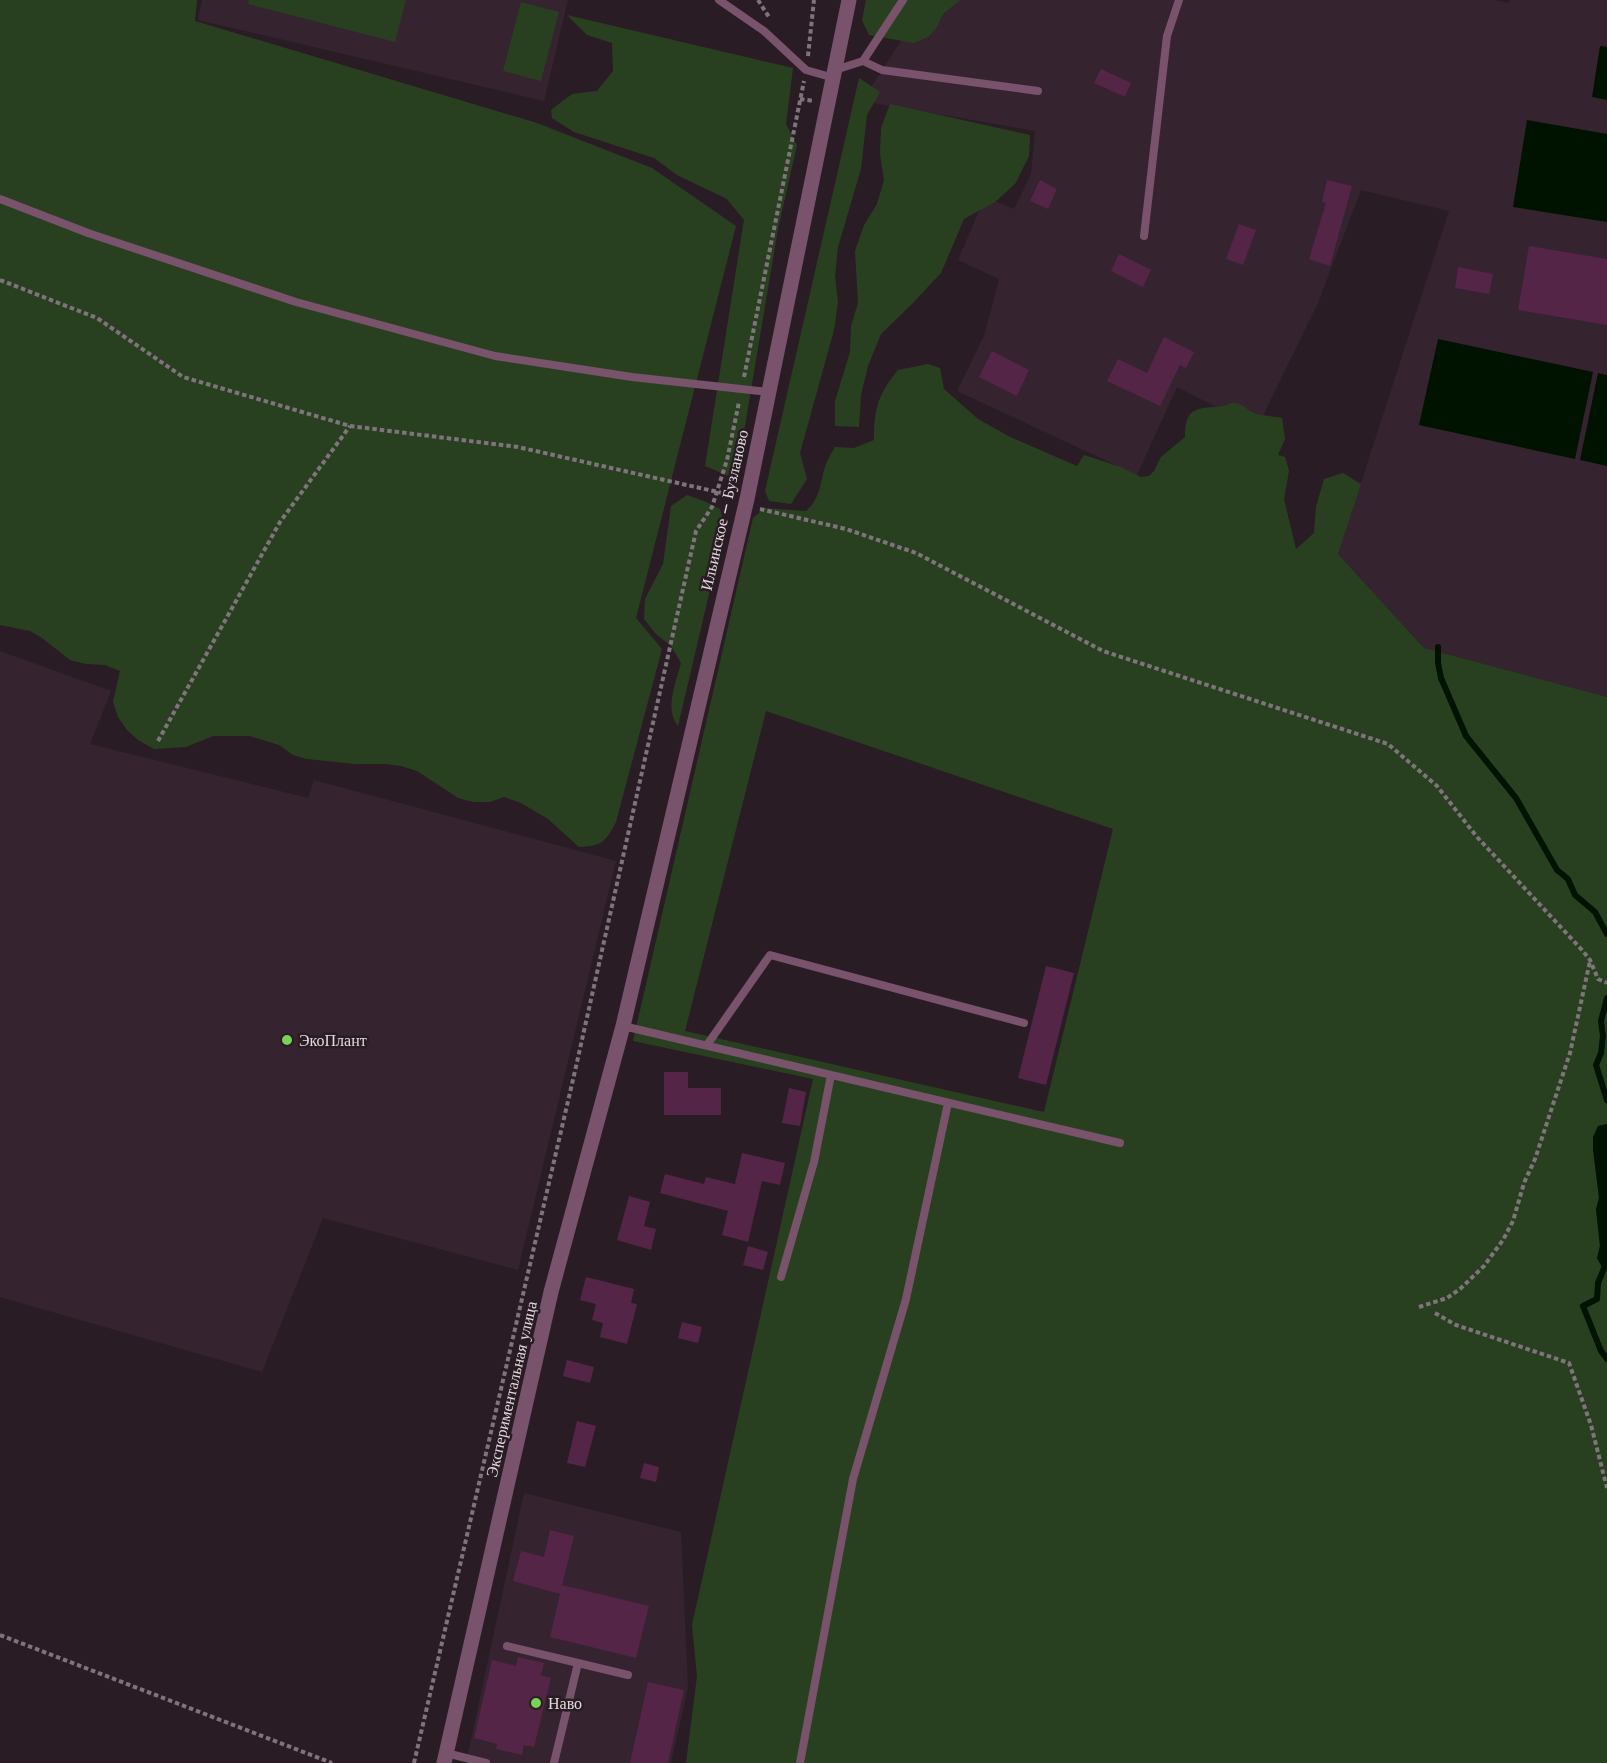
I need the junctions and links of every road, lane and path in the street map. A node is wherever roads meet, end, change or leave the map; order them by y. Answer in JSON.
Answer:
{"nodes":[{"id":1,"x":719,"y":0,"type":"edge"},
{"id":2,"x":814,"y":0,"type":"edge"},
{"id":3,"x":849,"y":0,"type":"edge"},
{"id":4,"x":903,"y":0,"type":"edge"},
{"id":5,"x":1179,"y":0,"type":"edge"},
{"id":6,"x":863,"y":61,"type":"junction"},
{"id":7,"x":806,"y":70,"type":"junction"},
{"id":8,"x":834,"y":74,"type":"junction"},
{"id":9,"x":1038,"y":91,"type":"dead end"},
{"id":10,"x":800,"y":99,"type":"junction"},
{"id":11,"x":818,"y":102,"type":"dead end"},
{"id":12,"x":0,"y":199,"type":"edge"},
{"id":13,"x":1144,"y":236,"type":"dead end"},
{"id":14,"x":0,"y":280,"type":"edge"},
{"id":15,"x":742,"y":389,"type":"junction"},
{"id":16,"x":769,"y":392,"type":"junction"},
{"id":17,"x":350,"y":426,"type":"junction"},
{"id":18,"x":717,"y":490,"type":"junction"},
{"id":19,"x":746,"y":503,"type":"junction"},
{"id":20,"x":158,"y":741,"type":"dead end"},
{"id":21,"x":1590,"y":960,"type":"junction"},
{"id":22,"x":1607,"y":982,"type":"edge"},
{"id":23,"x":1024,"y":1023,"type":"dead end"},
{"id":24,"x":623,"y":1026,"type":"junction"},
{"id":25,"x":707,"y":1046,"type":"junction"},
{"id":26,"x":831,"y":1076,"type":"junction"},
{"id":27,"x":948,"y":1103,"type":"junction"},
{"id":28,"x":1120,"y":1143,"type":"dead end"},
{"id":29,"x":781,"y":1277,"type":"dead end"},
{"id":30,"x":1419,"y":1307,"type":"dead end"},
{"id":31,"x":1435,"y":1313,"type":"dead end"},
{"id":32,"x":1607,"y":1488,"type":"edge"},
{"id":33,"x":0,"y":1635,"type":"edge"},
{"id":34,"x":507,"y":1646,"type":"dead end"},
{"id":35,"x":578,"y":1663,"type":"junction"},
{"id":36,"x":628,"y":1675,"type":"dead end"},
{"id":37,"x":445,"y":1758,"type":"edge"},
{"id":38,"x":482,"y":1762,"type":"edge"},
{"id":39,"x":332,"y":1763,"type":"edge"},
{"id":40,"x":414,"y":1763,"type":"edge"},
{"id":41,"x":554,"y":1763,"type":"edge"},
{"id":42,"x":800,"y":1763,"type":"edge"}],
"edges":[{"from":1,"to":7,"type":"lane"},
{"from":2,"to":7,"type":"path"},
{"from":3,"to":8,"type":"street","name":"Ильинское – Бузланово"},
{"from":4,"to":6,"type":"lane"},
{"from":5,"to":13,"type":"lane"},
{"from":6,"to":8,"type":"lane"},
{"from":6,"to":9,"type":"lane"},
{"from":7,"to":8,"type":"lane"},
{"from":7,"to":10,"type":"path"},
{"from":8,"to":16,"type":"street","name":"Ильинское – Бузланово"},
{"from":10,"to":11,"type":"path"},
{"from":10,"to":15,"type":"path"},
{"from":12,"to":15,"type":"lane"},
{"from":14,"to":17,"type":"path"},
{"from":15,"to":16,"type":"lane"},
{"from":15,"to":18,"type":"path"},
{"from":16,"to":19,"type":"street","name":"Ильинское – Бузланово"},
{"from":17,"to":18,"type":"path"},
{"from":17,"to":20,"type":"path"},
{"from":18,"to":19,"type":"path"},
{"from":18,"to":40,"type":"path"},
{"from":19,"to":21,"type":"path"},
{"from":19,"to":24,"type":"street","name":"Ильинское – Бузланово"},
{"from":21,"to":22,"type":"path"},
{"from":21,"to":30,"type":"path"},
{"from":23,"to":25,"type":"lane"},
{"from":24,"to":25,"type":"lane"},
{"from":24,"to":37,"type":"street","name":"Экспериментальная улица"},
{"from":25,"to":26,"type":"lane"},
{"from":26,"to":27,"type":"lane"},
{"from":26,"to":29,"type":"lane"},
{"from":27,"to":28,"type":"lane"},
{"from":27,"to":42,"type":"lane"},
{"from":31,"to":32,"type":"path"},
{"from":33,"to":39,"type":"path"},
{"from":34,"to":35,"type":"lane"},
{"from":35,"to":36,"type":"lane"},
{"from":35,"to":41,"type":"lane"},
{"from":37,"to":38,"type":"lane"}]}
